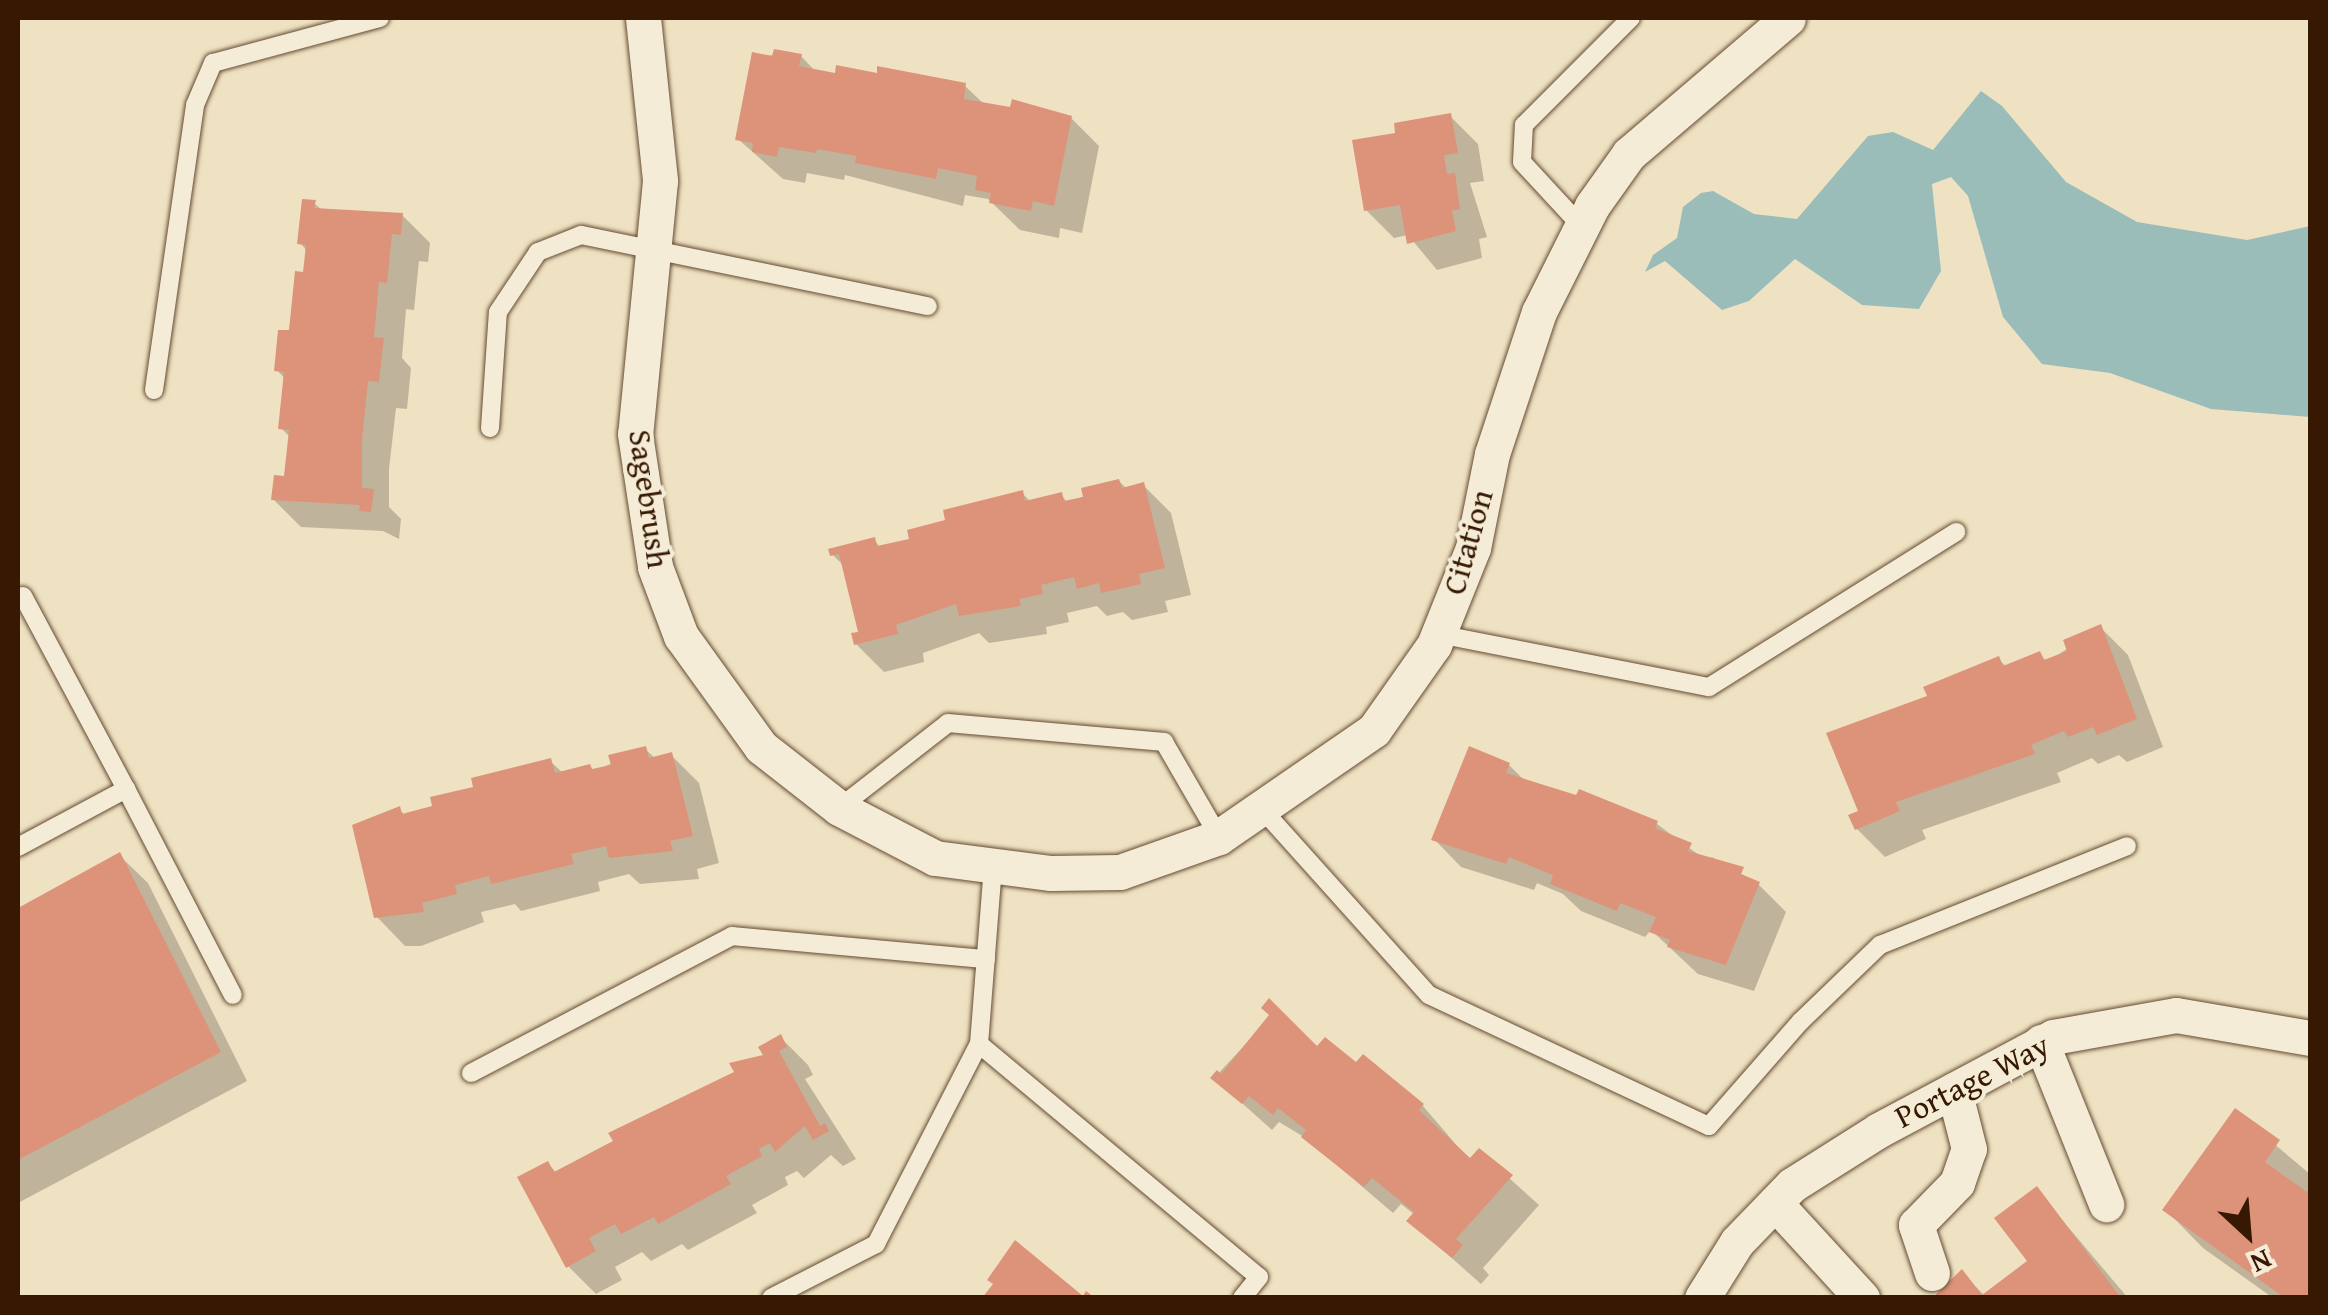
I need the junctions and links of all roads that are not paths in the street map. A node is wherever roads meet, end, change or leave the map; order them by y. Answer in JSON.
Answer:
{"nodes":[{"id":1,"x":380,"y":18,"type":"edge"},
{"id":2,"x":643,"y":18,"type":"edge"},
{"id":3,"x":1631,"y":18,"type":"edge"},
{"id":4,"x":1788,"y":18,"type":"edge"},
{"id":5,"x":1582,"y":227,"type":"junction"},
{"id":6,"x":652,"y":248,"type":"junction"},
{"id":7,"x":928,"y":306,"type":"dead end"},
{"id":8,"x":154,"y":390,"type":"dead end"},
{"id":9,"x":490,"y":428,"type":"dead end"},
{"id":10,"x":1956,"y":532,"type":"dead end"},
{"id":11,"x":24,"y":596,"type":"dead end"},
{"id":12,"x":1438,"y":634,"type":"junction"},
{"id":13,"x":126,"y":788,"type":"junction"},
{"id":14,"x":839,"y":808,"type":"junction"},
{"id":15,"x":1261,"y":808,"type":"junction"},
{"id":16,"x":1219,"y":838,"type":"junction"},
{"id":17,"x":2127,"y":846,"type":"dead end"},
{"id":18,"x":18,"y":847,"type":"edge"},
{"id":19,"x":993,"y":866,"type":"junction"},
{"id":20,"x":986,"y":959,"type":"junction"},
{"id":21,"x":234,"y":995,"type":"dead end"},
{"id":22,"x":2310,"y":1038,"type":"edge"},
{"id":23,"x":2041,"y":1042,"type":"junction"},
{"id":24,"x":979,"y":1044,"type":"junction"},
{"id":25,"x":471,"y":1074,"type":"dead end"},
{"id":26,"x":1954,"y":1090,"type":"junction"},
{"id":27,"x":1775,"y":1203,"type":"junction"},
{"id":28,"x":2106,"y":1204,"type":"dead end"},
{"id":29,"x":1932,"y":1274,"type":"dead end"},
{"id":30,"x":771,"y":1298,"type":"edge"},
{"id":31,"x":1242,"y":1298,"type":"edge"},
{"id":32,"x":1702,"y":1298,"type":"edge"},
{"id":33,"x":1862,"y":1298,"type":"edge"}],
"edges":[{"from":1,"to":8,"type":"lane"},
{"from":2,"to":6,"type":"street","name":"Sagebrush"},
{"from":3,"to":5,"type":"lane"},
{"from":4,"to":5,"type":"street","name":"Citation"},
{"from":5,"to":12,"type":"street","name":"Citation"},
{"from":6,"to":7,"type":"lane"},
{"from":6,"to":9,"type":"lane"},
{"from":6,"to":14,"type":"street","name":"Sagebrush"},
{"from":10,"to":12,"type":"lane"},
{"from":11,"to":13,"type":"lane"},
{"from":12,"to":15,"type":"street","name":"Citation"},
{"from":13,"to":18,"type":"lane"},
{"from":13,"to":21,"type":"lane"},
{"from":14,"to":16,"type":"lane"},
{"from":14,"to":19,"type":"street","name":"Sagebrush"},
{"from":15,"to":16,"type":"street","name":"Citation"},
{"from":15,"to":17,"type":"lane"},
{"from":16,"to":19,"type":"street","name":"Citation"},
{"from":19,"to":20,"type":"lane"},
{"from":20,"to":24,"type":"lane"},
{"from":20,"to":25,"type":"lane"},
{"from":22,"to":23,"type":"street","name":"Portage Way"},
{"from":23,"to":26,"type":"street","name":"Portage Way"},
{"from":23,"to":28,"type":"street"},
{"from":24,"to":30,"type":"lane"},
{"from":24,"to":31,"type":"lane"},
{"from":26,"to":27,"type":"street","name":"Portage Way"},
{"from":26,"to":29,"type":"street"},
{"from":27,"to":32,"type":"street","name":"Portage Way"},
{"from":27,"to":33,"type":"street"}]}
